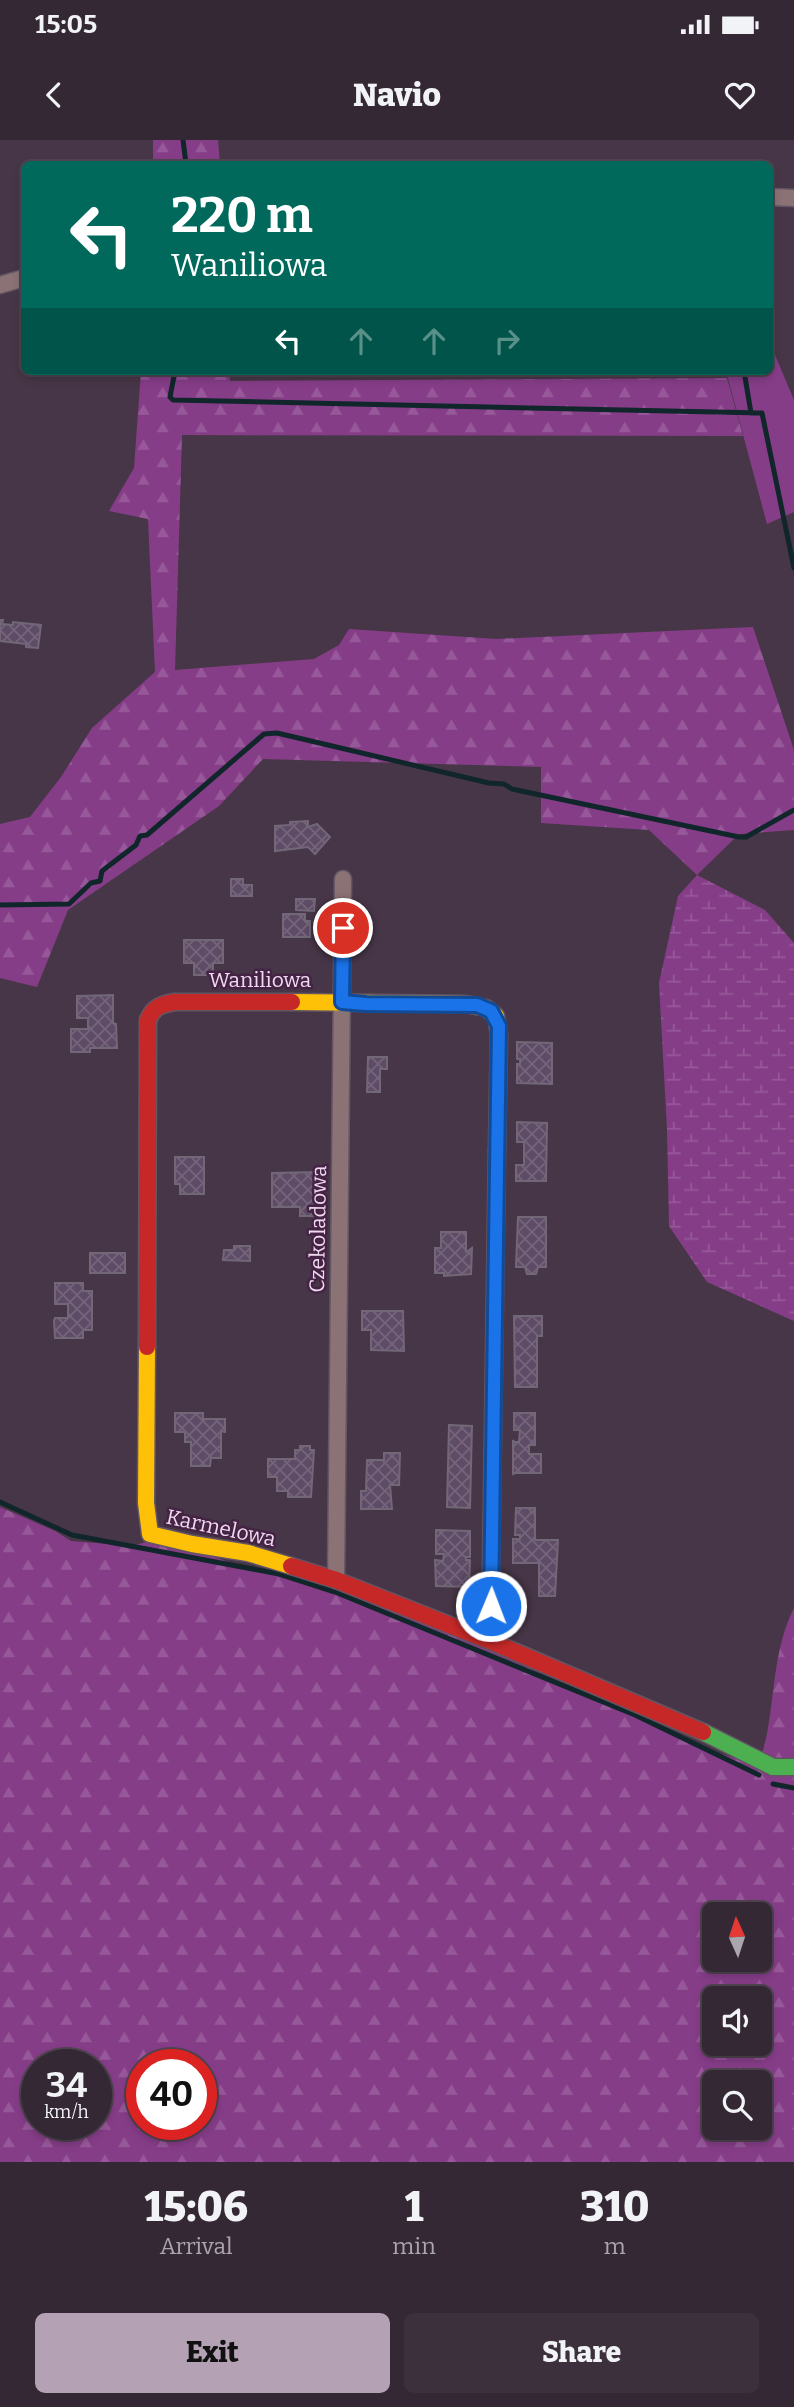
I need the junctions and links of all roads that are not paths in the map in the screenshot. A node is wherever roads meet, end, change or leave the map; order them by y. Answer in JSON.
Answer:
{"nodes":[{"id":1,"x":773,"y":197,"type":"edge"},
{"id":2,"x":794,"y":198,"type":"edge"},
{"id":3,"x":21,"y":279,"type":"edge"},
{"id":4,"x":0,"y":285,"type":"edge"},
{"id":5,"x":343,"y":879,"type":"dead end"},
{"id":6,"x":342,"y":1002,"type":"junction"},
{"id":7,"x":155,"y":1007,"type":"joint"},
{"id":8,"x":337,"y":1580,"type":"junction"},
{"id":9,"x":490,"y":1641,"type":"junction"},
{"id":10,"x":794,"y":1767,"type":"edge"}],
"edges":[{"from":1,"to":2,"type":"street"},
{"from":3,"to":4,"type":"street"},
{"from":5,"to":6,"type":"street","name":"Czekoladowa"},
{"from":6,"to":7,"type":"street","name":"Waniliowa"},
{"from":6,"to":8,"type":"street","name":"Czekoladowa"},
{"from":6,"to":9,"type":"street","name":"Waniliowa"},
{"from":7,"to":8,"type":"street","name":"Karmelowa"},
{"from":8,"to":9,"type":"street","name":"Karmelowa"},
{"from":9,"to":10,"type":"street","name":"Karmelowa"}]}
